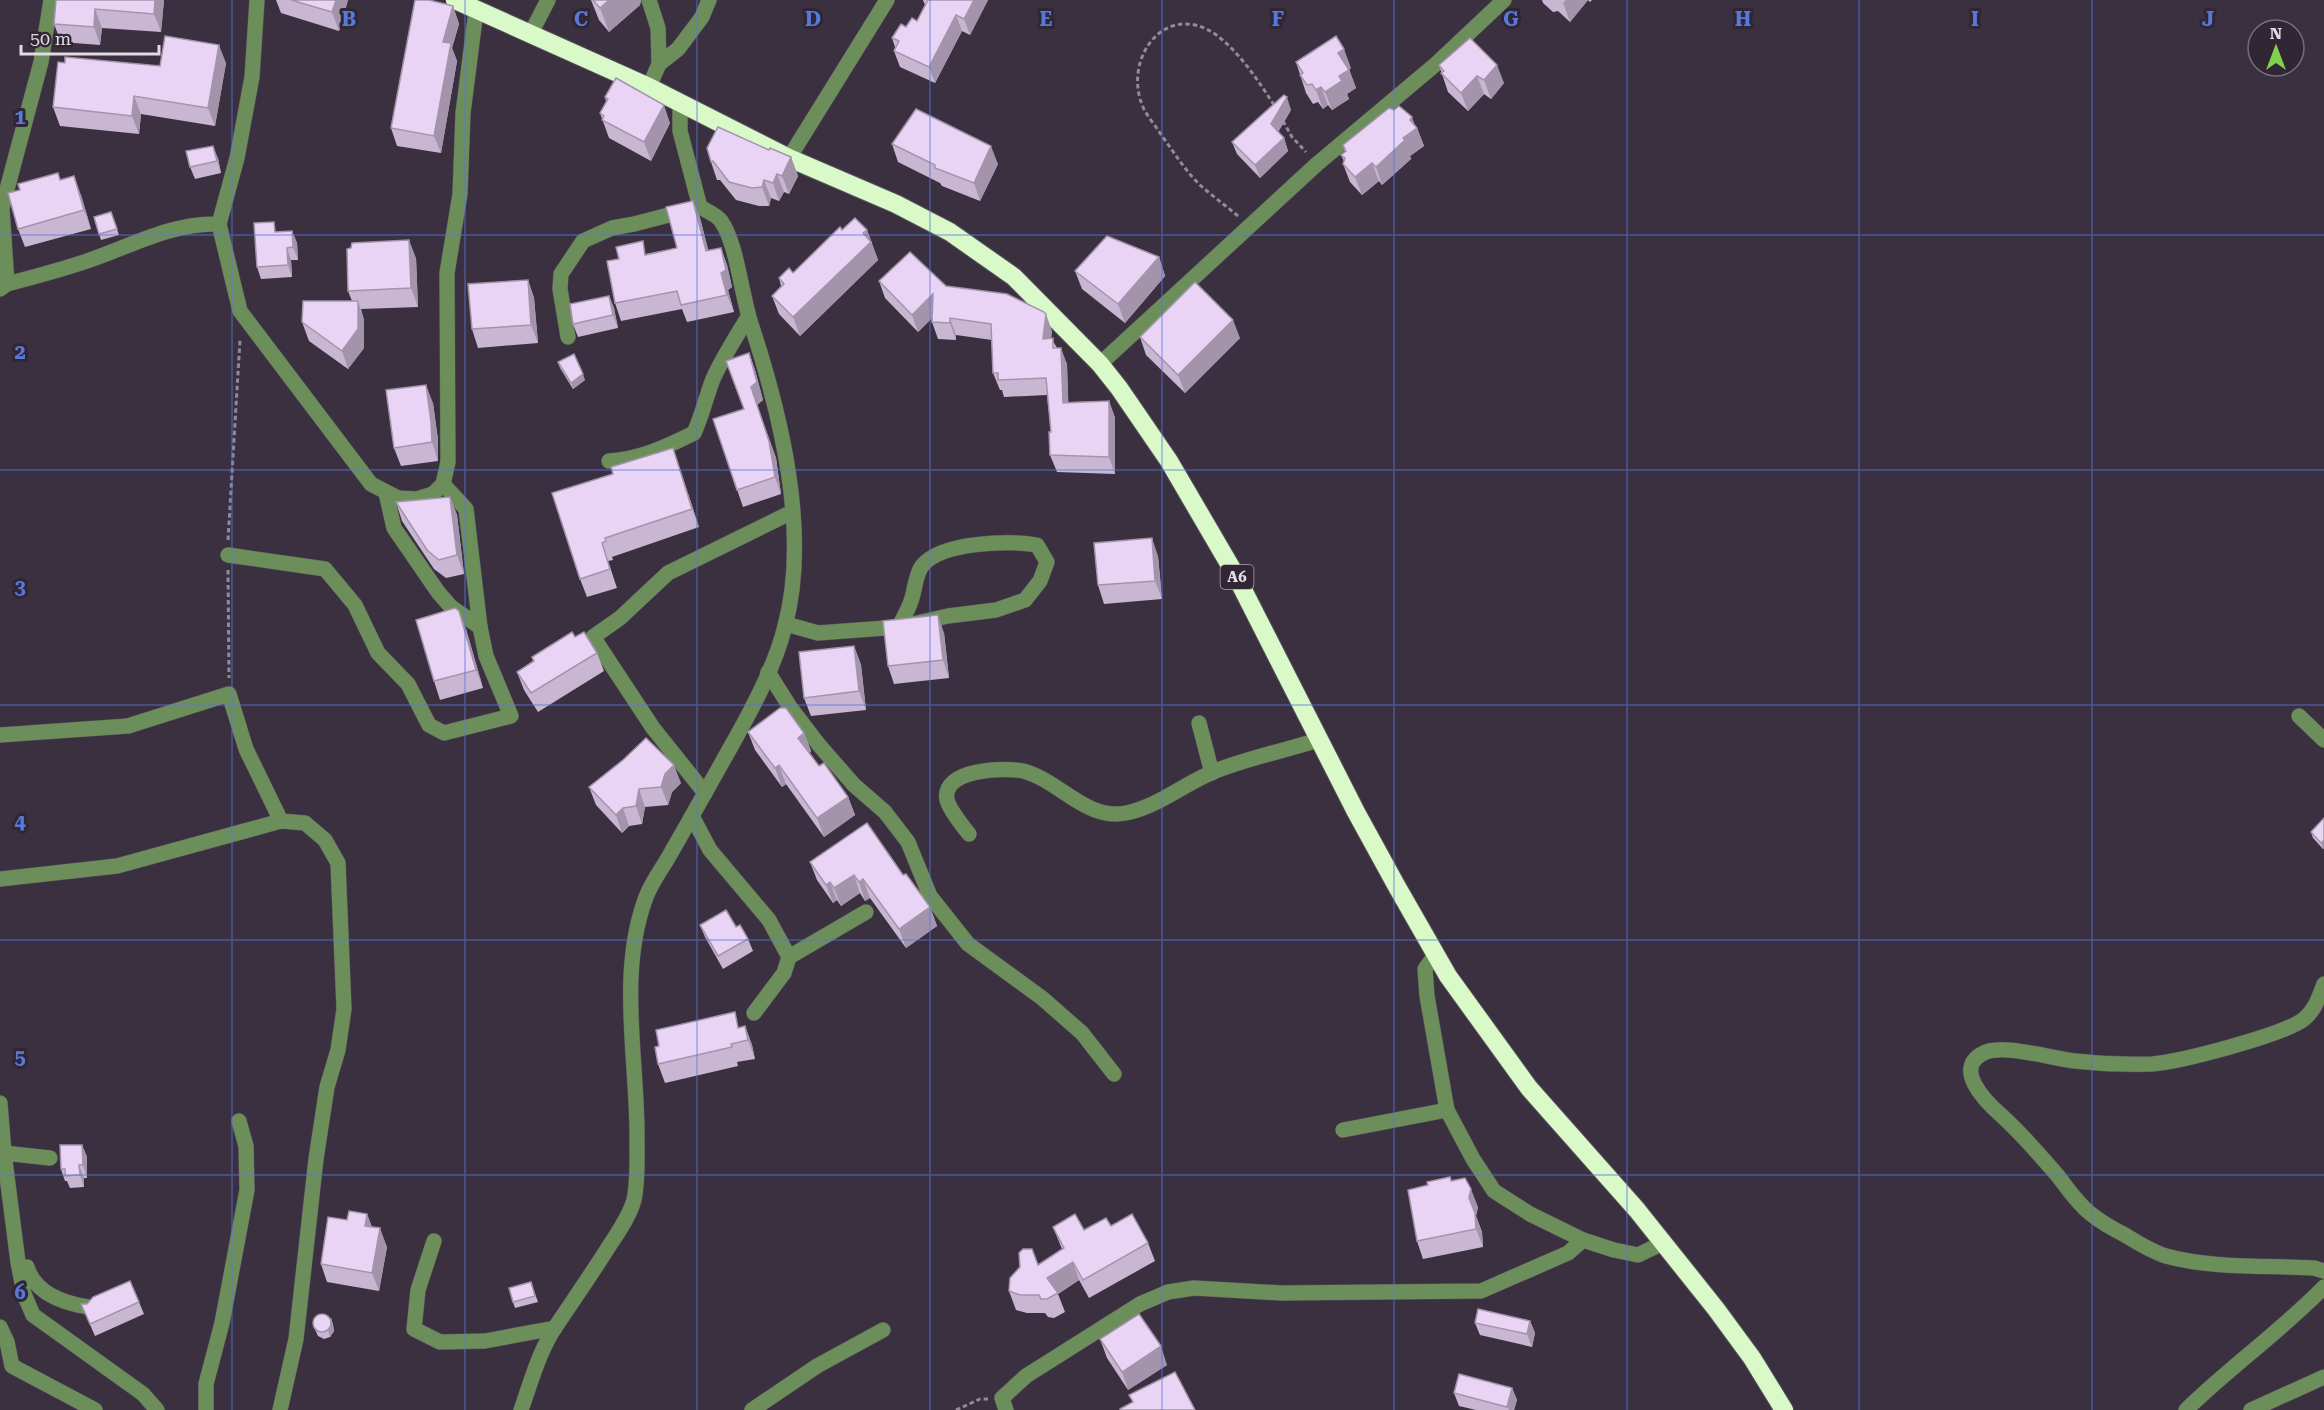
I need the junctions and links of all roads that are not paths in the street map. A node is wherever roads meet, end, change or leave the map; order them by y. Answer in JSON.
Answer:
{"nodes":[{"id":1,"x":51,"y":0,"type":"edge"},
{"id":2,"x":257,"y":0,"type":"edge"},
{"id":3,"x":455,"y":0,"type":"edge"},
{"id":4,"x":548,"y":0,"type":"edge"},
{"id":5,"x":649,"y":0,"type":"edge"},
{"id":6,"x":710,"y":0,"type":"edge"},
{"id":7,"x":1504,"y":0,"type":"edge"},
{"id":8,"x":883,"y":1,"type":"edge"},
{"id":9,"x":476,"y":11,"type":"junction"},
{"id":10,"x":531,"y":33,"type":"junction"},
{"id":11,"x":659,"y":64,"type":"junction"},
{"id":12,"x":650,"y":87,"type":"junction"},
{"id":13,"x":680,"y":103,"type":"junction"},
{"id":14,"x":789,"y":158,"type":"junction"},
{"id":15,"x":700,"y":207,"type":"junction"},
{"id":16,"x":219,"y":224,"type":"junction"},
{"id":17,"x":3,"y":286,"type":"edge"},
{"id":18,"x":748,"y":317,"type":"junction"},
{"id":19,"x":568,"y":337,"type":"dead end"},
{"id":20,"x":1100,"y":364,"type":"junction"},
{"id":21,"x":609,"y":461,"type":"dead end"},
{"id":22,"x":443,"y":484,"type":"junction"},
{"id":23,"x":386,"y":493,"type":"junction"},
{"id":24,"x":792,"y":512,"type":"junction"},
{"id":25,"x":228,"y":555,"type":"road end"},
{"id":26,"x":786,"y":624,"type":"junction"},
{"id":27,"x":480,"y":627,"type":"junction"},
{"id":28,"x":899,"y":627,"type":"junction"},
{"id":29,"x":768,"y":672,"type":"junction"},
{"id":30,"x":2299,"y":716,"type":"dead end"},
{"id":31,"x":1199,"y":723,"type":"dead end"},
{"id":32,"x":0,"y":735,"type":"edge"},
{"id":33,"x":1318,"y":740,"type":"junction"},
{"id":34,"x":2324,"y":740,"type":"edge"},
{"id":35,"x":1212,"y":772,"type":"junction"},
{"id":36,"x":705,"y":793,"type":"junction"},
{"id":37,"x":692,"y":816,"type":"junction"},
{"id":38,"x":280,"y":821,"type":"junction"},
{"id":39,"x":969,"y":834,"type":"dead end"},
{"id":40,"x":0,"y":879,"type":"edge"},
{"id":41,"x":866,"y":912,"type":"dead end"},
{"id":42,"x":1435,"y":955,"type":"junction"},
{"id":43,"x":789,"y":957,"type":"junction"},
{"id":44,"x":2324,"y":984,"type":"edge"},
{"id":45,"x":754,"y":1013,"type":"dead end"},
{"id":46,"x":1114,"y":1074,"type":"dead end"},
{"id":47,"x":0,"y":1103,"type":"edge"},
{"id":48,"x":1447,"y":1110,"type":"junction"},
{"id":49,"x":239,"y":1121,"type":"dead end"},
{"id":50,"x":1343,"y":1130,"type":"dead end"},
{"id":51,"x":4,"y":1153,"type":"junction"},
{"id":52,"x":51,"y":1158,"type":"dead end"},
{"id":53,"x":1583,"y":1240,"type":"junction"},
{"id":54,"x":434,"y":1241,"type":"dead end"},
{"id":55,"x":1663,"y":1243,"type":"junction"},
{"id":56,"x":19,"y":1267,"type":"junction"},
{"id":57,"x":2324,"y":1271,"type":"edge"},
{"id":58,"x":2324,"y":1287,"type":"edge"},
{"id":59,"x":88,"y":1307,"type":"edge"},
{"id":60,"x":0,"y":1327,"type":"edge"},
{"id":61,"x":555,"y":1328,"type":"junction"},
{"id":62,"x":883,"y":1330,"type":"dead end"},
{"id":63,"x":6,"y":1366,"type":"edge"},
{"id":64,"x":2324,"y":1377,"type":"edge"},
{"id":65,"x":1004,"y":1404,"type":"edge"},
{"id":66,"x":95,"y":1410,"type":"edge"},
{"id":67,"x":158,"y":1410,"type":"edge"},
{"id":68,"x":206,"y":1410,"type":"edge"},
{"id":69,"x":280,"y":1410,"type":"edge"},
{"id":70,"x":521,"y":1410,"type":"edge"},
{"id":71,"x":752,"y":1410,"type":"edge"},
{"id":72,"x":1784,"y":1410,"type":"edge"},
{"id":73,"x":2186,"y":1410,"type":"edge"},
{"id":74,"x":2251,"y":1410,"type":"edge"}],
"edges":[{"from":1,"to":17,"type":"street"},
{"from":2,"to":16,"type":"street"},
{"from":3,"to":9,"type":"highway","number":"A6"},
{"from":4,"to":10,"type":"street"},
{"from":5,"to":11,"type":"street"},
{"from":6,"to":11,"type":"street"},
{"from":7,"to":20,"type":"street"},
{"from":8,"to":14,"type":"street"},
{"from":9,"to":10,"type":"highway","number":"A6"},
{"from":9,"to":22,"type":"street"},
{"from":10,"to":12,"type":"highway","number":"A6"},
{"from":11,"to":12,"type":"street"},
{"from":12,"to":13,"type":"highway","number":"A6"},
{"from":13,"to":14,"type":"highway","number":"A6"},
{"from":13,"to":15,"type":"street"},
{"from":14,"to":20,"type":"highway","number":"A6"},
{"from":15,"to":18,"type":"street"},
{"from":15,"to":19,"type":"street"},
{"from":16,"to":17,"type":"street"},
{"from":16,"to":23,"type":"street"},
{"from":18,"to":21,"type":"street"},
{"from":18,"to":24,"type":"street"},
{"from":20,"to":33,"type":"highway","number":"A6"},
{"from":22,"to":23,"type":"street"},
{"from":22,"to":27,"type":"street"},
{"from":23,"to":27,"type":"street"},
{"from":24,"to":26,"type":"street"},
{"from":24,"to":36,"type":"street"},
{"from":25,"to":27,"type":"street"},
{"from":26,"to":28,"type":"street"},
{"from":26,"to":29,"type":"street"},
{"from":28,"to":28,"type":"street"},
{"from":29,"to":36,"type":"street"},
{"from":29,"to":46,"type":"street"},
{"from":30,"to":34,"type":"street"},
{"from":31,"to":35,"type":"street"},
{"from":32,"to":38,"type":"street"},
{"from":33,"to":35,"type":"street"},
{"from":33,"to":42,"type":"highway","number":"A6"},
{"from":35,"to":39,"type":"street"},
{"from":36,"to":37,"type":"street"},
{"from":37,"to":43,"type":"street"},
{"from":37,"to":61,"type":"street"},
{"from":38,"to":40,"type":"street"},
{"from":38,"to":69,"type":"street"},
{"from":41,"to":43,"type":"street"},
{"from":42,"to":48,"type":"street"},
{"from":42,"to":55,"type":"highway","number":"A6"},
{"from":43,"to":45,"type":"street"},
{"from":44,"to":57,"type":"street"},
{"from":47,"to":51,"type":"street"},
{"from":48,"to":50,"type":"street"},
{"from":48,"to":53,"type":"street"},
{"from":49,"to":68,"type":"street"},
{"from":51,"to":52,"type":"street"},
{"from":51,"to":56,"type":"street"},
{"from":53,"to":55,"type":"street"},
{"from":53,"to":65,"type":"street"},
{"from":54,"to":61,"type":"street"},
{"from":55,"to":72,"type":"highway","number":"A6"},
{"from":56,"to":59,"type":"street"},
{"from":56,"to":67,"type":"street"},
{"from":58,"to":73,"type":"street"},
{"from":60,"to":63,"type":"street"},
{"from":61,"to":70,"type":"street"},
{"from":62,"to":71,"type":"street"},
{"from":63,"to":66,"type":"street"},
{"from":64,"to":74,"type":"street"}]}
